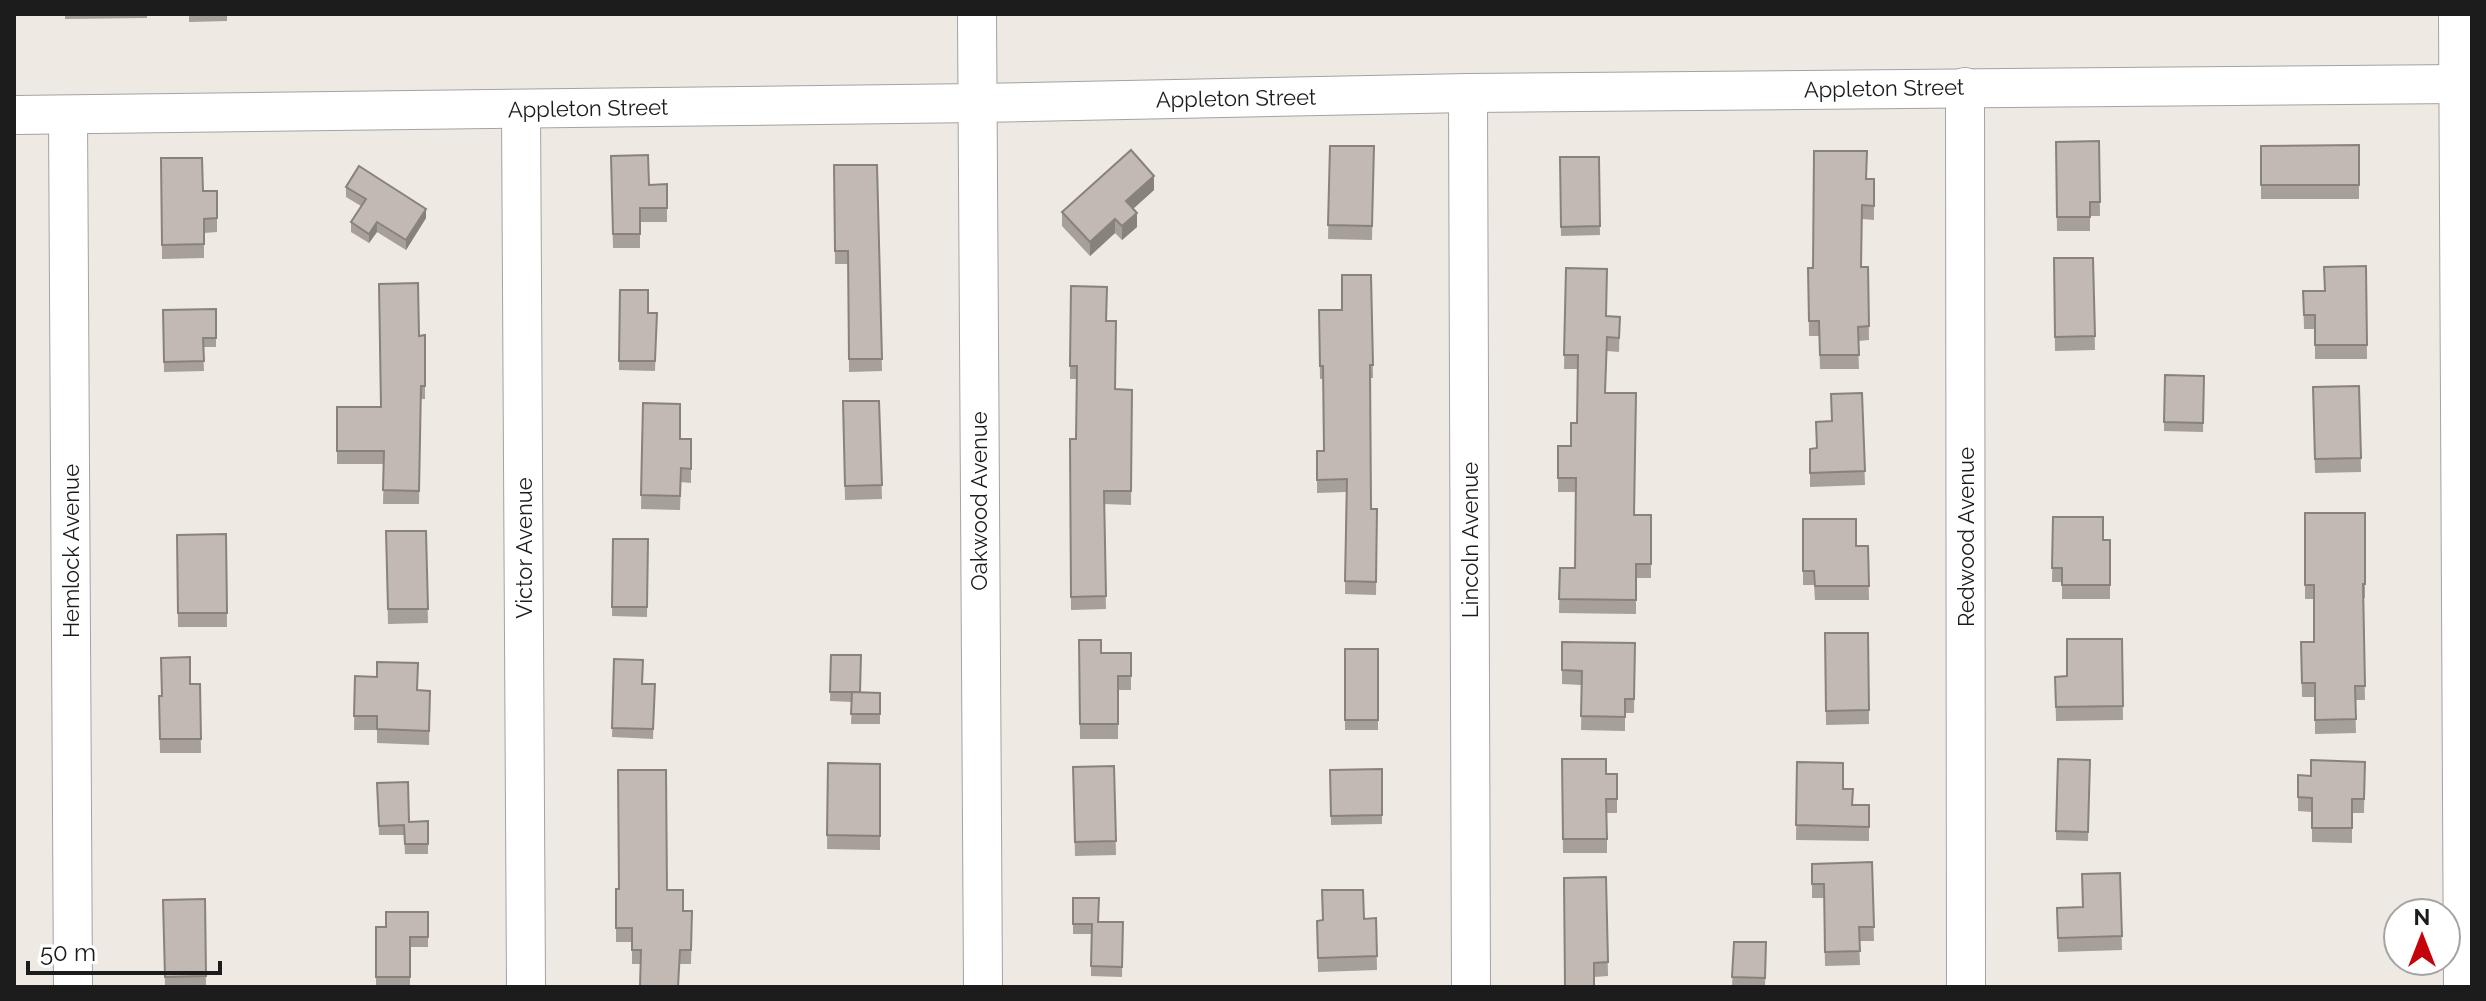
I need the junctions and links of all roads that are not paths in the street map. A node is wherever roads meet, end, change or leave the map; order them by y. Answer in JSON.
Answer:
{"nodes":[{"id":1,"x":977,"y":14,"type":"edge"},
{"id":2,"x":2458,"y":14,"type":"edge"},
{"id":3,"x":2458,"y":84,"type":"junction"},
{"id":4,"x":1965,"y":87,"type":"junction"},
{"id":5,"x":1468,"y":93,"type":"junction"},
{"id":6,"x":977,"y":103,"type":"junction"},
{"id":7,"x":521,"y":109,"type":"junction"},
{"id":8,"x":14,"y":115,"type":"edge"},
{"id":9,"x":68,"y":115,"type":"junction"},
{"id":10,"x":2468,"y":781,"type":"edge"},
{"id":11,"x":73,"y":987,"type":"edge"},
{"id":12,"x":526,"y":987,"type":"edge"},
{"id":13,"x":983,"y":987,"type":"edge"},
{"id":14,"x":1471,"y":987,"type":"edge"},
{"id":15,"x":1966,"y":987,"type":"edge"},
{"id":16,"x":2463,"y":987,"type":"edge"}],
"edges":[{"from":1,"to":6,"type":"street","name":"Oakwood Avenue"},
{"from":2,"to":3,"type":"street"},
{"from":3,"to":4,"type":"street","name":"Appleton Street"},
{"from":3,"to":10,"type":"street"},
{"from":4,"to":5,"type":"street","name":"Appleton Street"},
{"from":4,"to":15,"type":"street","name":"Redwood Avenue"},
{"from":5,"to":6,"type":"street","name":"Appleton Street"},
{"from":5,"to":14,"type":"street","name":"Lincoln Avenue"},
{"from":6,"to":7,"type":"street","name":"Appleton Street"},
{"from":6,"to":13,"type":"street","name":"Oakwood Avenue"},
{"from":7,"to":9,"type":"street","name":"Appleton Street"},
{"from":7,"to":12,"type":"street","name":"Victor Avenue"},
{"from":8,"to":9,"type":"street","name":"Appleton Street"},
{"from":9,"to":11,"type":"street","name":"Hemlock Avenue"},
{"from":10,"to":16,"type":"street"}]}
